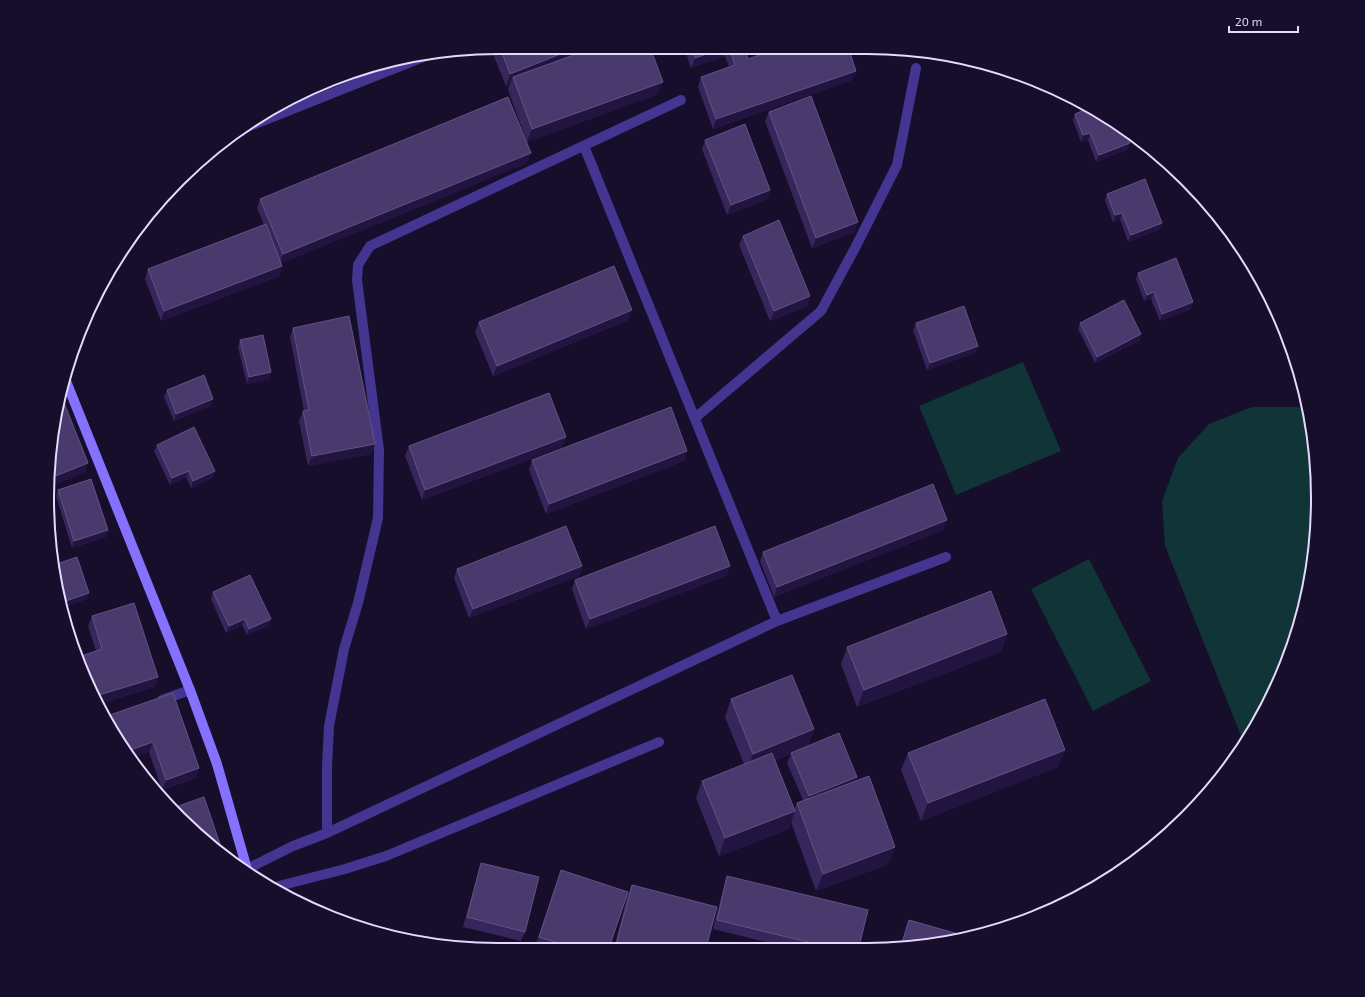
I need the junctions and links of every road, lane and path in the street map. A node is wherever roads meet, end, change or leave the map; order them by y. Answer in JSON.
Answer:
{"nodes":[{"id":1,"x":404,"y":65,"type":"edge"},
{"id":2,"x":916,"y":68,"type":"dead end"},
{"id":3,"x":681,"y":100,"type":"dead end"},
{"id":4,"x":269,"y":119,"type":"edge"},
{"id":5,"x":584,"y":146,"type":"junction"},
{"id":6,"x":68,"y":387,"type":"edge"},
{"id":7,"x":695,"y":418,"type":"junction"},
{"id":8,"x":946,"y":558,"type":"dead end"},
{"id":9,"x":777,"y":621,"type":"junction"},
{"id":10,"x":190,"y":690,"type":"junction"},
{"id":11,"x":153,"y":703,"type":"edge"},
{"id":12,"x":658,"y":742,"type":"dead end"},
{"id":13,"x":327,"y":833,"type":"junction"},
{"id":14,"x":245,"y":863,"type":"edge"},
{"id":15,"x":251,"y":867,"type":"edge"},
{"id":16,"x":281,"y":885,"type":"edge"}],
"edges":[{"from":1,"to":4,"type":"street"},
{"from":2,"to":7,"type":"street"},
{"from":3,"to":5,"type":"street"},
{"from":5,"to":7,"type":"street"},
{"from":5,"to":13,"type":"street"},
{"from":6,"to":10,"type":"street"},
{"from":7,"to":9,"type":"street"},
{"from":8,"to":9,"type":"street"},
{"from":9,"to":13,"type":"street"},
{"from":10,"to":11,"type":"street"},
{"from":10,"to":14,"type":"street"},
{"from":12,"to":16,"type":"street"},
{"from":13,"to":15,"type":"street"}]}
